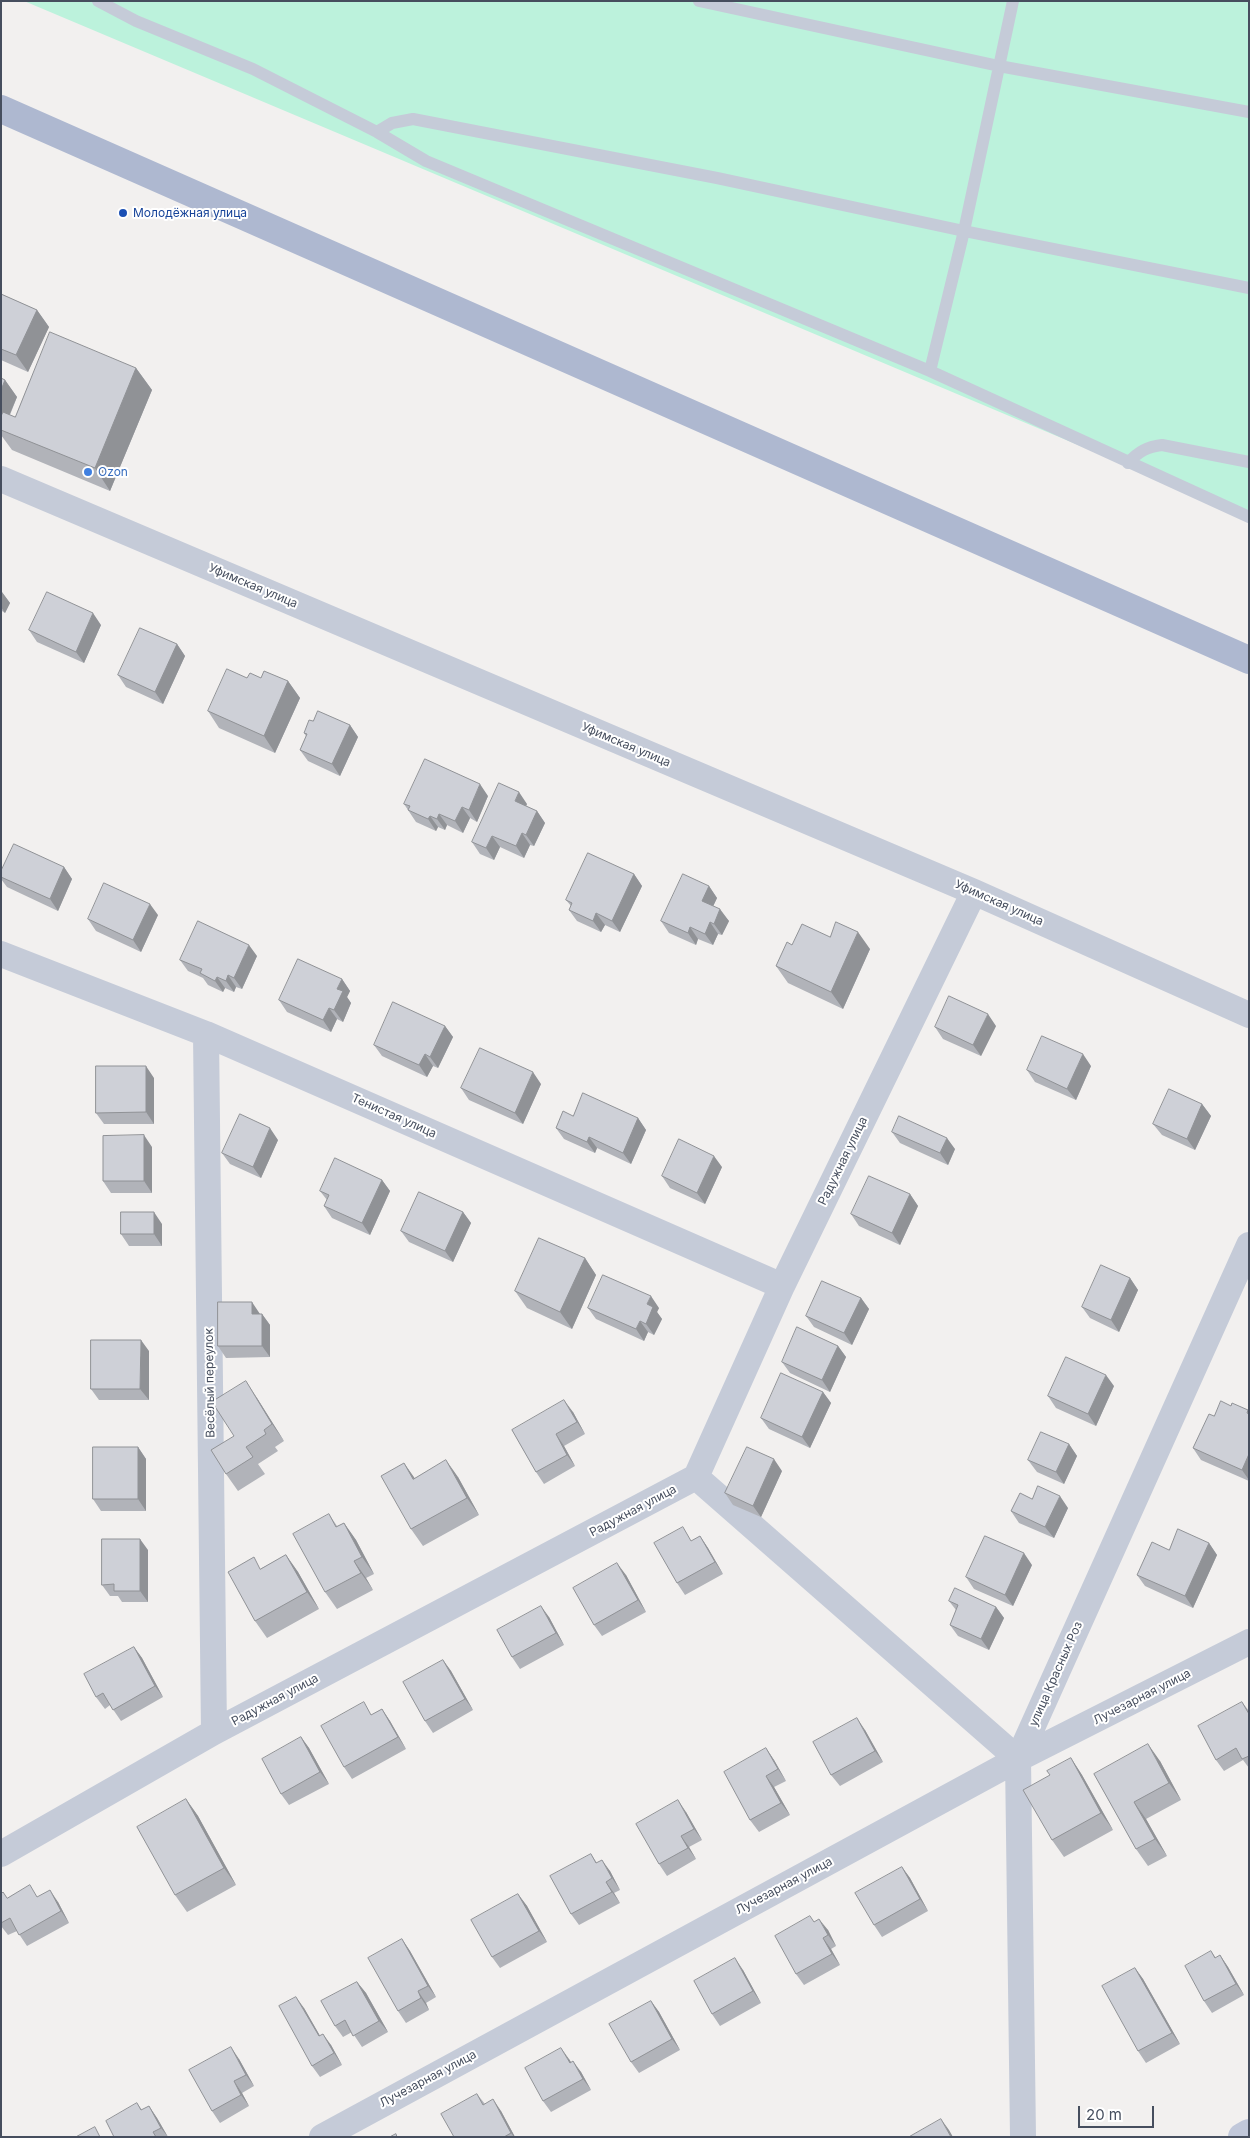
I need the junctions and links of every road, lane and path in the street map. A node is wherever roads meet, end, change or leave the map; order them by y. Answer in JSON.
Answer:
{"nodes":[{"id":1,"x":98,"y":1,"type":"edge"},
{"id":2,"x":699,"y":1,"type":"edge"},
{"id":3,"x":1013,"y":1,"type":"edge"},
{"id":4,"x":999,"y":66,"type":"junction"},
{"id":5,"x":1,"y":109,"type":"edge"},
{"id":6,"x":1249,"y":112,"type":"edge"},
{"id":7,"x":377,"y":132,"type":"junction"},
{"id":8,"x":964,"y":231,"type":"junction"},
{"id":9,"x":1249,"y":288,"type":"edge"},
{"id":10,"x":930,"y":371,"type":"junction"},
{"id":11,"x":1249,"y":462,"type":"edge"},
{"id":12,"x":1128,"y":463,"type":"junction"},
{"id":13,"x":1,"y":480,"type":"edge"},
{"id":14,"x":1249,"y":517,"type":"edge"},
{"id":15,"x":1249,"y":660,"type":"edge"},
{"id":16,"x":974,"y":892,"type":"junction"},
{"id":17,"x":1,"y":954,"type":"edge"},
{"id":18,"x":1249,"y":1015,"type":"edge"},
{"id":19,"x":206,"y":1034,"type":"junction"},
{"id":20,"x":1249,"y":1245,"type":"edge"},
{"id":21,"x":782,"y":1286,"type":"junction"},
{"id":22,"x":696,"y":1477,"type":"junction"},
{"id":23,"x":1249,"y":1642,"type":"edge"},
{"id":24,"x":214,"y":1732,"type":"junction"},
{"id":25,"x":1018,"y":1759,"type":"junction"},
{"id":26,"x":1,"y":1854,"type":"edge"},
{"id":27,"x":1249,"y":2133,"type":"edge"},
{"id":28,"x":322,"y":2137,"type":"edge"},
{"id":29,"x":1023,"y":2137,"type":"edge"},
{"id":30,"x":1242,"y":2137,"type":"edge"}],
"edges":[{"from":1,"to":7,"type":"lane"},
{"from":2,"to":4,"type":"lane"},
{"from":3,"to":4,"type":"lane"},
{"from":4,"to":6,"type":"lane"},
{"from":4,"to":8,"type":"lane"},
{"from":5,"to":15,"type":"main road"},
{"from":7,"to":8,"type":"lane"},
{"from":7,"to":10,"type":"lane"},
{"from":8,"to":9,"type":"lane"},
{"from":8,"to":10,"type":"lane"},
{"from":10,"to":12,"type":"lane"},
{"from":11,"to":12,"type":"lane"},
{"from":12,"to":14,"type":"lane"},
{"from":13,"to":16,"type":"street","name":"Уфимская улица"},
{"from":16,"to":18,"type":"street","name":"Уфимская улица"},
{"from":16,"to":21,"type":"street","name":"Радужная улица"},
{"from":17,"to":19,"type":"street","name":"Тенистая улица"},
{"from":19,"to":21,"type":"street","name":"Тенистая улица"},
{"from":19,"to":24,"type":"street","name":"Весёлый переулок"},
{"from":20,"to":25,"type":"street","name":"улица Красных Роз"},
{"from":21,"to":22,"type":"street","name":"Радужная улица"},
{"from":22,"to":24,"type":"street","name":"Радужная улица"},
{"from":22,"to":25,"type":"street"},
{"from":23,"to":25,"type":"street","name":"Лучезарная улица"},
{"from":24,"to":26,"type":"street","name":"Радужная улица"},
{"from":25,"to":28,"type":"street","name":"Лучезарная улица"},
{"from":25,"to":29,"type":"street","name":"улица Красных Роз"},
{"from":27,"to":30,"type":"main road"}]}
